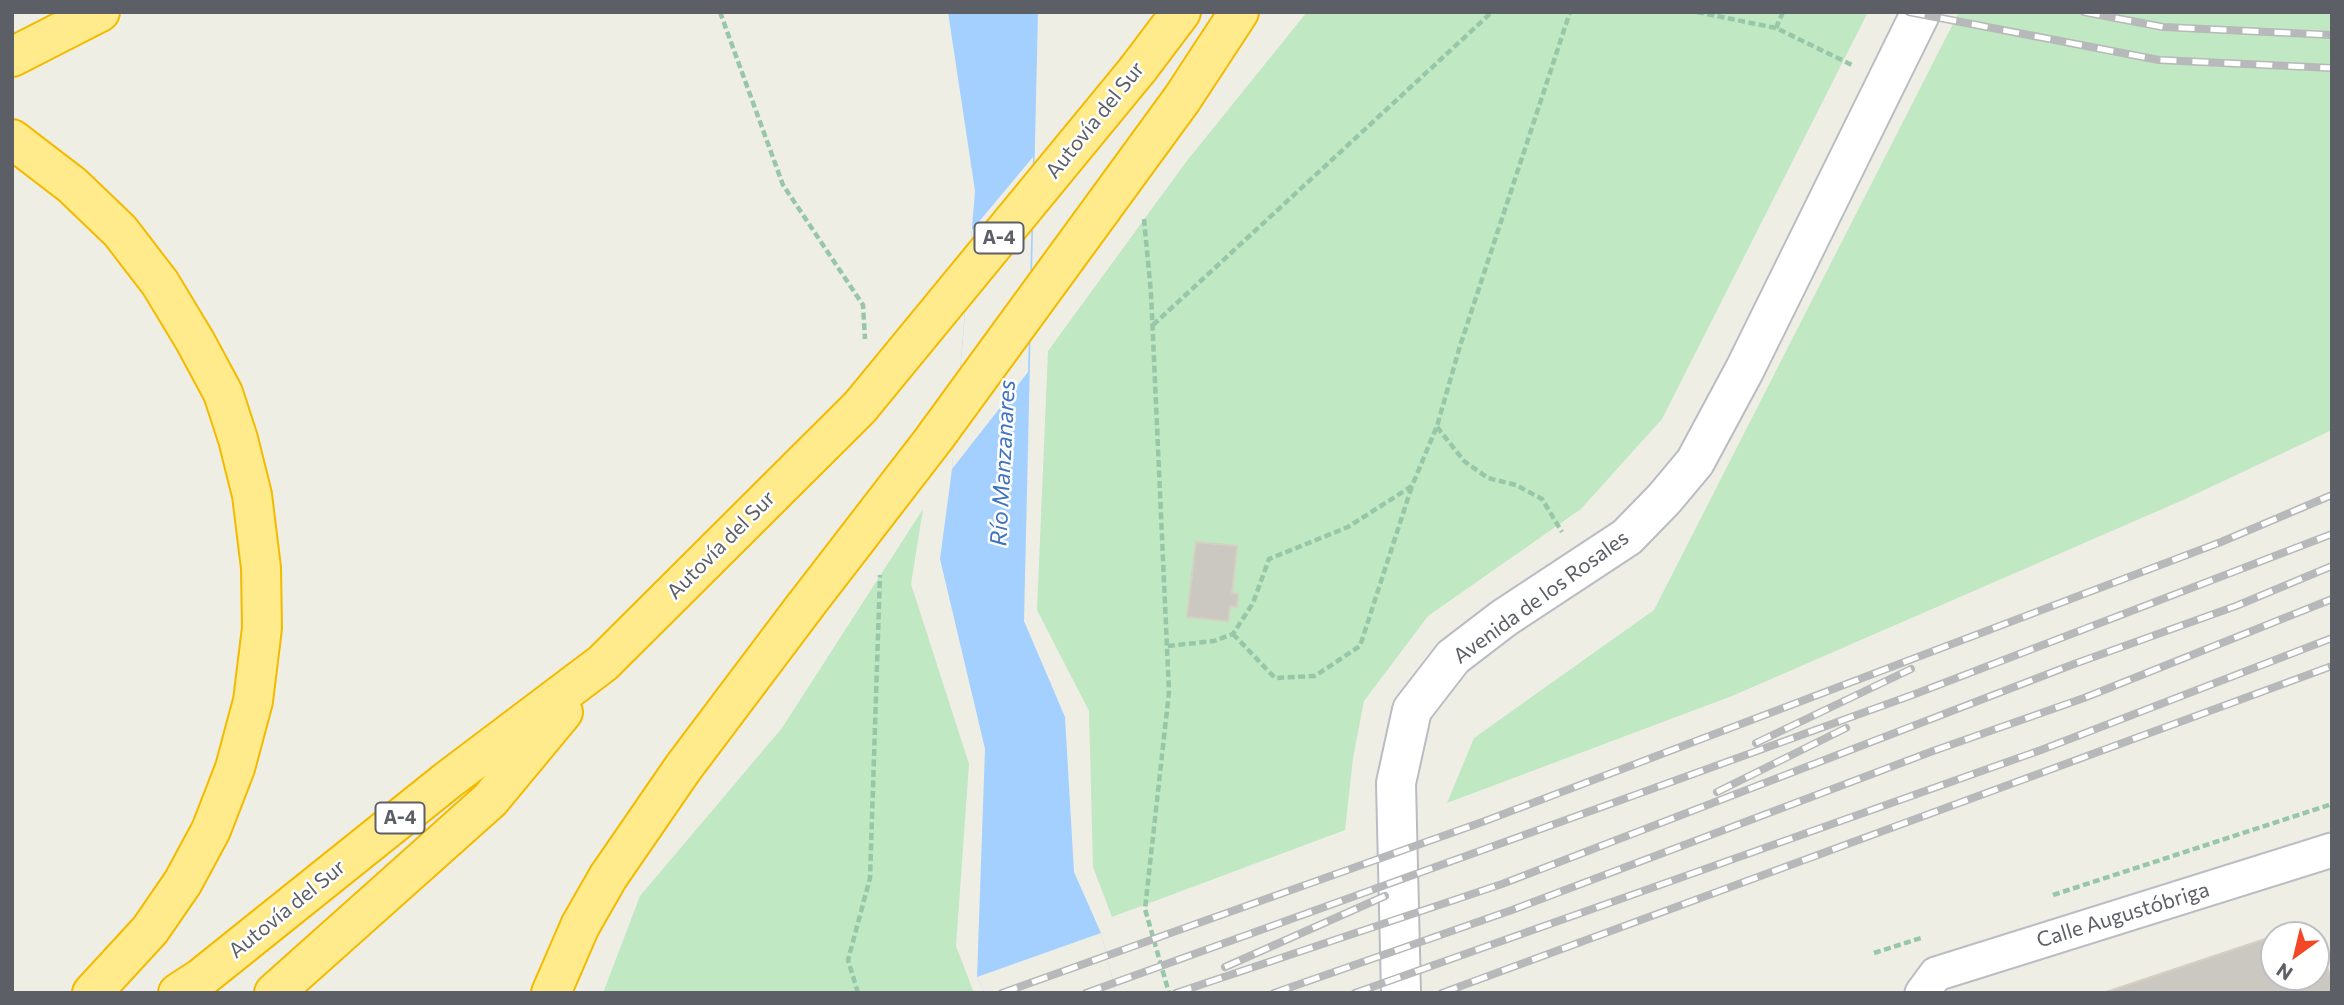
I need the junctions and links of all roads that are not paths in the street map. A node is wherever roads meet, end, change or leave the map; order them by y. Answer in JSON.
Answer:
{"nodes":[{"id":1,"x":100,"y":12,"type":"edge"},
{"id":2,"x":1181,"y":12,"type":"edge"},
{"id":3,"x":1239,"y":12,"type":"edge"},
{"id":4,"x":1921,"y":12,"type":"edge"},
{"id":5,"x":12,"y":57,"type":"edge"},
{"id":6,"x":12,"y":139,"type":"edge"},
{"id":7,"x":603,"y":663,"type":"junction"},
{"id":8,"x":2332,"y":850,"type":"edge"},
{"id":9,"x":189,"y":985,"type":"edge"},
{"id":10,"x":92,"y":993,"type":"edge"},
{"id":11,"x":274,"y":993,"type":"edge"},
{"id":12,"x":551,"y":993,"type":"edge"},
{"id":13,"x":1401,"y":993,"type":"edge"},
{"id":14,"x":1922,"y":993,"type":"edge"}],
"edges":[{"from":1,"to":5,"type":"highway"},
{"from":2,"to":7,"type":"highway","name":"Autovía del Sur","number":"A-4","bridge":true},
{"from":3,"to":12,"type":"highway","bridge":true},
{"from":4,"to":13,"type":"street","name":"Avenida de los Rosales"},
{"from":6,"to":10,"type":"highway"},
{"from":7,"to":9,"type":"highway","name":"Autovía del Sur","number":"A-4"},
{"from":7,"to":11,"type":"highway"},
{"from":8,"to":14,"type":"street","name":"Calle Augustóbriga"}]}
